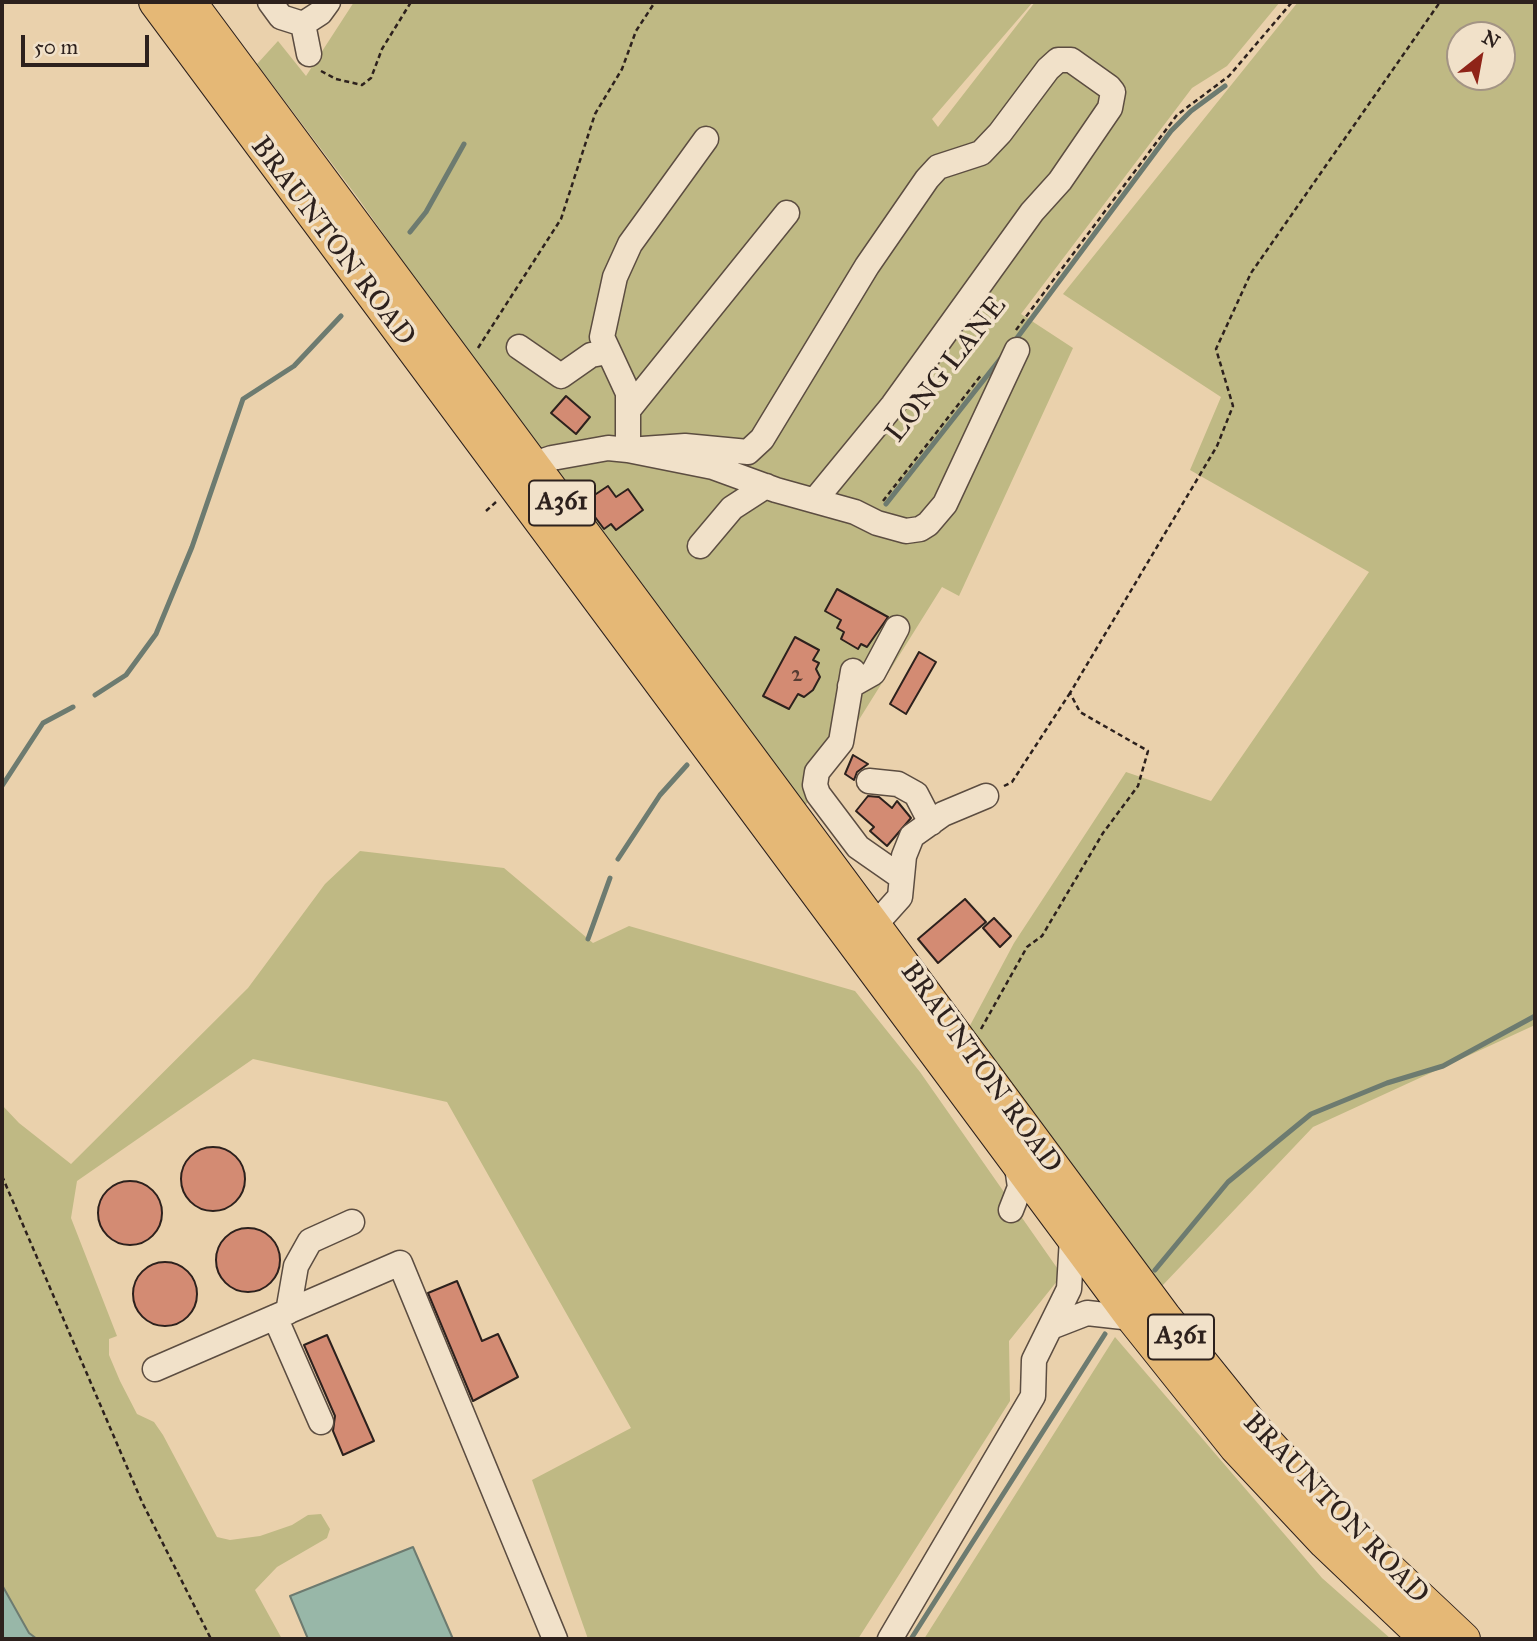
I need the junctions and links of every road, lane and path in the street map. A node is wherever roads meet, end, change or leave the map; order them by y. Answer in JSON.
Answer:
{"nodes":[{"id":1,"x":155,"y":2,"type":"edge"},
{"id":2,"x":190,"y":2,"type":"edge"},
{"id":3,"x":270,"y":2,"type":"edge"},
{"id":4,"x":328,"y":2,"type":"edge"},
{"id":5,"x":411,"y":2,"type":"edge"},
{"id":6,"x":655,"y":2,"type":"edge"},
{"id":7,"x":1292,"y":2,"type":"edge"},
{"id":8,"x":1440,"y":2,"type":"edge"},
{"id":9,"x":303,"y":24,"type":"junction"},
{"id":10,"x":309,"y":54,"type":"joint"},
{"id":11,"x":706,"y":139,"type":"dead end"},
{"id":12,"x":787,"y":213,"type":"dead end"},
{"id":13,"x":1015,"y":342,"type":"joint"},
{"id":14,"x":520,"y":347,"type":"dead end"},
{"id":15,"x":607,"y":352,"type":"junction"},
{"id":16,"x":988,"y":367,"type":"dead end"},
{"id":17,"x":463,"y":369,"type":"junction"},
{"id":18,"x":629,"y":409,"type":"junction"},
{"id":19,"x":628,"y":450,"type":"junction"},
{"id":20,"x":522,"y":473,"type":"junction"},
{"id":21,"x":766,"y":486,"type":"junction"},
{"id":22,"x":815,"y":500,"type":"junction"},
{"id":23,"x":855,"y":512,"type":"junction"},
{"id":24,"x":700,"y":546,"type":"dead end"},
{"id":25,"x":897,"y":628,"type":"dead end"},
{"id":26,"x":1070,"y":693,"type":"junction"},
{"id":27,"x":869,"y":781,"type":"dead end"},
{"id":28,"x":986,"y":796,"type":"joint"},
{"id":29,"x":931,"y":823,"type":"junction"},
{"id":30,"x":901,"y":877,"type":"junction"},
{"id":31,"x":874,"y":926,"type":"junction"},
{"id":32,"x":981,"y":1029,"type":"dead end"},
{"id":33,"x":1015,"y":1158,"type":"junction"},
{"id":34,"x":2,"y":1177,"type":"edge"},
{"id":35,"x":1011,"y":1210,"type":"dead end"},
{"id":36,"x":352,"y":1222,"type":"dead end"},
{"id":37,"x":1072,"y":1238,"type":"junction"},
{"id":38,"x":282,"y":1314,"type":"junction"},
{"id":39,"x":1132,"y":1318,"type":"junction"},
{"id":40,"x":1051,"y":1327,"type":"junction"},
{"id":41,"x":155,"y":1370,"type":"dead end"},
{"id":42,"x":321,"y":1422,"type":"dead end"},
{"id":43,"x":211,"y":1639,"type":"edge"},
{"id":44,"x":555,"y":1639,"type":"edge"},
{"id":45,"x":890,"y":1639,"type":"edge"},
{"id":46,"x":1426,"y":1639,"type":"edge"},
{"id":47,"x":1464,"y":1639,"type":"edge"}],
"edges":[{"from":1,"to":20,"type":"main road","name":"BRAUNTON ROAD","number":"A361"},
{"from":2,"to":17,"type":"main road","name":"BRAUNTON ROAD","number":"A361"},
{"from":3,"to":9,"type":"street"},
{"from":4,"to":9,"type":"street"},
{"from":5,"to":10,"type":"path"},
{"from":6,"to":17,"type":"path"},
{"from":7,"to":13,"type":"path","name":"LONG LANE"},
{"from":8,"to":26,"type":"path"},
{"from":9,"to":10,"type":"street"},
{"from":11,"to":15,"type":"street"},
{"from":12,"to":18,"type":"street"},
{"from":13,"to":23,"type":"street"},
{"from":14,"to":15,"type":"street"},
{"from":15,"to":18,"type":"street"},
{"from":16,"to":23,"type":"path","name":"LONG LANE"},
{"from":17,"to":20,"type":"main road","name":"BRAUNTON ROAD","number":"A361"},
{"from":18,"to":19,"type":"street"},
{"from":19,"to":20,"type":"street"},
{"from":19,"to":21,"type":"street"},
{"from":19,"to":22,"type":"street"},
{"from":20,"to":31,"type":"main road","name":"BRAUNTON ROAD","number":"A361"},
{"from":20,"to":33,"type":"main road","name":"BRAUNTON ROAD","number":"A361"},
{"from":21,"to":22,"type":"street"},
{"from":21,"to":24,"type":"street"},
{"from":22,"to":23,"type":"street"},
{"from":25,"to":30,"type":"street"},
{"from":26,"to":28,"type":"path"},
{"from":26,"to":32,"type":"path"},
{"from":27,"to":29,"type":"street"},
{"from":28,"to":29,"type":"street"},
{"from":29,"to":30,"type":"street"},
{"from":30,"to":31,"type":"street"},
{"from":31,"to":47,"type":"main road","name":"BRAUNTON ROAD","number":"A361"},
{"from":33,"to":35,"type":"street"},
{"from":33,"to":37,"type":"main road","name":"BRAUNTON ROAD","number":"A361"},
{"from":34,"to":43,"type":"path"},
{"from":36,"to":38,"type":"street"},
{"from":37,"to":39,"type":"main road","name":"BRAUNTON ROAD","number":"A361"},
{"from":37,"to":40,"type":"street"},
{"from":38,"to":41,"type":"street"},
{"from":38,"to":42,"type":"street"},
{"from":38,"to":44,"type":"street"},
{"from":39,"to":40,"type":"street"},
{"from":39,"to":46,"type":"main road","name":"BRAUNTON ROAD","number":"A361"},
{"from":40,"to":45,"type":"street"}]}
